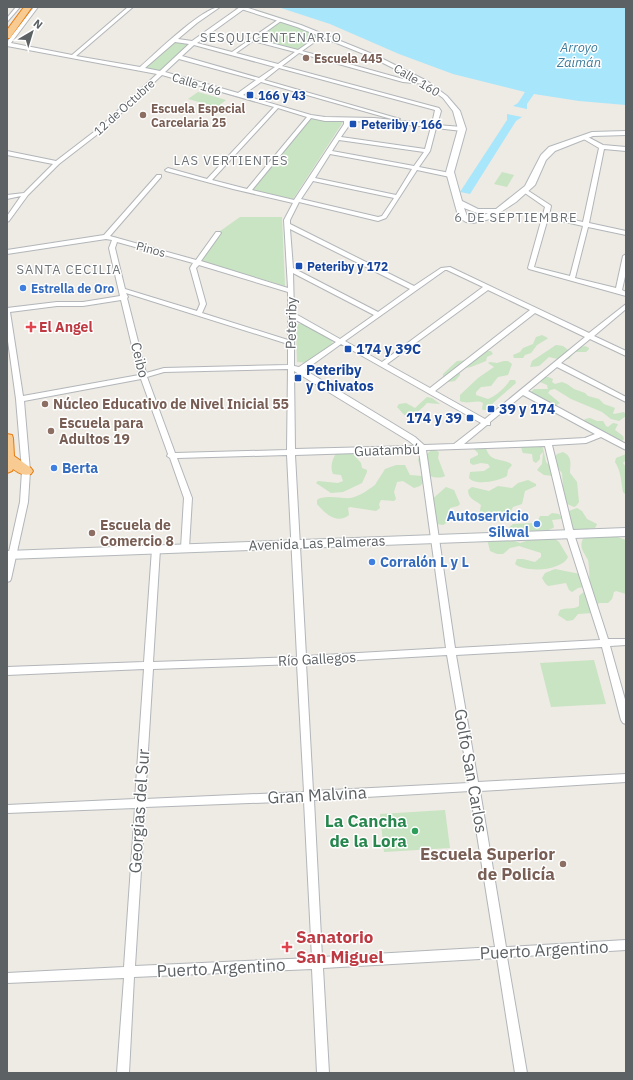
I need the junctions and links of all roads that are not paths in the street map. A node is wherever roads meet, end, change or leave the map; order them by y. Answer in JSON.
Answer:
{"nodes":[{"id":1,"x":18,"y":7,"type":"edge"},
{"id":2,"x":24,"y":7,"type":"edge"},
{"id":3,"x":28,"y":7,"type":"edge"},
{"id":4,"x":36,"y":7,"type":"edge"},
{"id":5,"x":131,"y":7,"type":"edge"},
{"id":6,"x":218,"y":7,"type":"edge"},
{"id":7,"x":240,"y":8,"type":"edge"},
{"id":8,"x":8,"y":20,"type":"edge"},
{"id":9,"x":278,"y":20,"type":"junction"},
{"id":10,"x":7,"y":29,"type":"edge"},
{"id":11,"x":321,"y":35,"type":"junction"},
{"id":12,"x":252,"y":39,"type":"junction"},
{"id":13,"x":175,"y":40,"type":"junction"},
{"id":14,"x":7,"y":42,"type":"edge"},
{"id":15,"x":194,"y":43,"type":"junction"},
{"id":16,"x":298,"y":52,"type":"junction"},
{"id":17,"x":232,"y":54,"type":"junction"},
{"id":18,"x":73,"y":56,"type":"junction"},
{"id":19,"x":179,"y":57,"type":"junction"},
{"id":20,"x":278,"y":66,"type":"junction"},
{"id":21,"x":141,"y":69,"type":"junction"},
{"id":22,"x":162,"y":73,"type":"junction"},
{"id":23,"x":260,"y":80,"type":"junction"},
{"id":24,"x":425,"y":82,"type":"junction"},
{"id":25,"x":238,"y":96,"type":"junction"},
{"id":26,"x":277,"y":107,"type":"junction"},
{"id":27,"x":310,"y":116,"type":"junction"},
{"id":28,"x":346,"y":120,"type":"junction"},
{"id":29,"x":419,"y":125,"type":"junction"},
{"id":30,"x":434,"y":127,"type":"junction"},
{"id":31,"x":462,"y":129,"type":"junction"},
{"id":32,"x":626,"y":133,"type":"edge"},
{"id":33,"x":584,"y":137,"type":"junction"},
{"id":34,"x":339,"y":138,"type":"junction"},
{"id":35,"x":602,"y":147,"type":"junction"},
{"id":36,"x":626,"y":149,"type":"edge"},
{"id":37,"x":427,"y":151,"type":"junction"},
{"id":38,"x":330,"y":152,"type":"junction"},
{"id":39,"x":7,"y":153,"type":"edge"},
{"id":40,"x":57,"y":163,"type":"junction"},
{"id":41,"x":416,"y":168,"type":"junction"},
{"id":42,"x":168,"y":170,"type":"dead end"},
{"id":43,"x":450,"y":175,"type":"junction"},
{"id":44,"x":159,"y":176,"type":"dead end"},
{"id":45,"x":312,"y":179,"type":"junction"},
{"id":46,"x":209,"y":180,"type":"junction"},
{"id":47,"x":248,"y":191,"type":"junction"},
{"id":48,"x":525,"y":191,"type":"junction"},
{"id":49,"x":26,"y":194,"type":"junction"},
{"id":50,"x":7,"y":197,"type":"edge"},
{"id":51,"x":398,"y":197,"type":"junction"},
{"id":52,"x":297,"y":201,"type":"junction"},
{"id":53,"x":546,"y":216,"type":"junction"},
{"id":54,"x":7,"y":220,"type":"edge"},
{"id":55,"x":586,"y":224,"type":"junction"},
{"id":56,"x":288,"y":225,"type":"junction"},
{"id":57,"x":218,"y":233,"type":"dead end"},
{"id":58,"x":626,"y":233,"type":"edge"},
{"id":59,"x":106,"y":237,"type":"junction"},
{"id":60,"x":115,"y":239,"type":"junction"},
{"id":61,"x":7,"y":252,"type":"edge"},
{"id":62,"x":626,"y":256,"type":"edge"},
{"id":63,"x":197,"y":262,"type":"junction"},
{"id":64,"x":289,"y":268,"type":"junction"},
{"id":65,"x":572,"y":279,"type":"junction"},
{"id":66,"x":488,"y":287,"type":"junction"},
{"id":67,"x":415,"y":289,"type":"junction"},
{"id":68,"x":291,"y":291,"type":"junction"},
{"id":69,"x":619,"y":291,"type":"junction"},
{"id":70,"x":123,"y":294,"type":"junction"},
{"id":71,"x":626,"y":294,"type":"edge"},
{"id":72,"x":625,"y":309,"type":"edge"},
{"id":73,"x":534,"y":310,"type":"junction"},
{"id":74,"x":7,"y":311,"type":"edge"},
{"id":75,"x":199,"y":313,"type":"junction"},
{"id":76,"x":291,"y":314,"type":"junction"},
{"id":77,"x":379,"y":315,"type":"junction"},
{"id":78,"x":590,"y":337,"type":"junction"},
{"id":79,"x":341,"y":342,"type":"junction"},
{"id":80,"x":291,"y":343,"type":"junction"},
{"id":81,"x":626,"y":354,"type":"edge"},
{"id":82,"x":382,"y":364,"type":"junction"},
{"id":83,"x":557,"y":364,"type":"junction"},
{"id":84,"x":290,"y":367,"type":"junction"},
{"id":85,"x":300,"y":370,"type":"junction"},
{"id":86,"x":143,"y":376,"type":"junction"},
{"id":87,"x":431,"y":391,"type":"junction"},
{"id":88,"x":524,"y":392,"type":"junction"},
{"id":89,"x":20,"y":399,"type":"junction"},
{"id":90,"x":626,"y":400,"type":"edge"},
{"id":91,"x":487,"y":423,"type":"junction"},
{"id":92,"x":600,"y":434,"type":"junction"},
{"id":93,"x":7,"y":438,"type":"edge"},
{"id":94,"x":548,"y":443,"type":"junction"},
{"id":95,"x":457,"y":446,"type":"junction"},
{"id":96,"x":422,"y":448,"type":"junction"},
{"id":97,"x":626,"y":448,"type":"edge"},
{"id":98,"x":291,"y":453,"type":"junction"},
{"id":99,"x":171,"y":456,"type":"junction"},
{"id":100,"x":7,"y":464,"type":"edge"},
{"id":101,"x":26,"y":471,"type":"junction"},
{"id":102,"x":626,"y":532,"type":"edge"},
{"id":103,"x":570,"y":534,"type":"junction"},
{"id":104,"x":435,"y":539,"type":"junction"},
{"id":105,"x":296,"y":544,"type":"junction"},
{"id":106,"x":184,"y":548,"type":"junction"},
{"id":107,"x":156,"y":549,"type":"junction"},
{"id":108,"x":10,"y":554,"type":"edge"},
{"id":109,"x":7,"y":578,"type":"edge"},
{"id":110,"x":626,"y":642,"type":"edge"},
{"id":111,"x":605,"y":643,"type":"junction"},
{"id":112,"x":450,"y":651,"type":"junction"},
{"id":113,"x":301,"y":660,"type":"junction"},
{"id":114,"x":148,"y":666,"type":"junction"},
{"id":115,"x":7,"y":672,"type":"edge"},
{"id":116,"x":626,"y":720,"type":"edge"},
{"id":117,"x":626,"y":778,"type":"edge"},
{"id":118,"x":474,"y":786,"type":"junction"},
{"id":119,"x":309,"y":796,"type":"junction"},
{"id":120,"x":140,"y":803,"type":"junction"},
{"id":121,"x":7,"y":809,"type":"edge"},
{"id":122,"x":626,"y":945,"type":"edge"},
{"id":123,"x":502,"y":952,"type":"junction"},
{"id":124,"x":317,"y":963,"type":"junction"},
{"id":125,"x":128,"y":973,"type":"junction"},
{"id":126,"x":7,"y":978,"type":"edge"},
{"id":127,"x":123,"y":1073,"type":"edge"},
{"id":128,"x":323,"y":1073,"type":"edge"},
{"id":129,"x":521,"y":1073,"type":"edge"}],
"edges":[{"from":1,"to":8,"type":"street"},
{"from":2,"to":10,"type":"highway"},
{"from":3,"to":14,"type":"highway"},
{"from":4,"to":14,"type":"street"},
{"from":5,"to":18,"type":"street"},
{"from":6,"to":13,"type":"street"},
{"from":7,"to":9,"type":"main road","name":"Calle 160"},
{"from":7,"to":15,"type":"street","name":"12 de Octubre"},
{"from":9,"to":11,"type":"main road","name":"Calle 160"},
{"from":9,"to":12,"type":"street"},
{"from":11,"to":16,"type":"street"},
{"from":11,"to":24,"type":"main road","name":"Calle 160"},
{"from":12,"to":16,"type":"street"},
{"from":12,"to":17,"type":"street"},
{"from":13,"to":15,"type":"street"},
{"from":13,"to":21,"type":"street"},
{"from":14,"to":18,"type":"street","name":"Calle 166"},
{"from":15,"to":17,"type":"street"},
{"from":15,"to":19,"type":"street","name":"12 de Octubre"},
{"from":16,"to":20,"type":"street"},
{"from":16,"to":24,"type":"street"},
{"from":17,"to":20,"type":"street"},
{"from":18,"to":21,"type":"street","name":"Calle 166"},
{"from":19,"to":22,"type":"street","name":"12 de Octubre"},
{"from":19,"to":23,"type":"street"},
{"from":20,"to":23,"type":"street"},
{"from":20,"to":30,"type":"street"},
{"from":21,"to":22,"type":"street","name":"Calle 166"},
{"from":22,"to":25,"type":"street","name":"Calle 166"},
{"from":22,"to":40,"type":"street","name":"12 de Octubre"},
{"from":23,"to":25,"type":"street"},
{"from":23,"to":29,"type":"street"},
{"from":24,"to":31,"type":"main road","name":"Calle 160"},
{"from":25,"to":26,"type":"street","name":"Calle 166"},
{"from":26,"to":27,"type":"street","name":"Calle 166"},
{"from":26,"to":46,"type":"street"},
{"from":27,"to":28,"type":"street","name":"Calle 166"},
{"from":27,"to":47,"type":"street"},
{"from":28,"to":29,"type":"street","name":"Calle 166"},
{"from":28,"to":34,"type":"street","name":"Peteriby"},
{"from":29,"to":30,"type":"street","name":"Calle 166"},
{"from":30,"to":31,"type":"street","name":"Calle 166"},
{"from":30,"to":37,"type":"street"},
{"from":31,"to":43,"type":"main road"},
{"from":32,"to":33,"type":"main road"},
{"from":33,"to":35,"type":"street"},
{"from":33,"to":48,"type":"main road"},
{"from":34,"to":37,"type":"street"},
{"from":34,"to":38,"type":"street","name":"Peteriby"},
{"from":35,"to":36,"type":"street"},
{"from":35,"to":55,"type":"street"},
{"from":37,"to":41,"type":"street"},
{"from":38,"to":41,"type":"street"},
{"from":38,"to":45,"type":"street","name":"Peteriby"},
{"from":39,"to":40,"type":"street"},
{"from":40,"to":49,"type":"street","name":"12 de Octubre"},
{"from":41,"to":43,"type":"street"},
{"from":41,"to":51,"type":"street"},
{"from":42,"to":46,"type":"street"},
{"from":43,"to":48,"type":"main road"},
{"from":44,"to":59,"type":"street"},
{"from":45,"to":51,"type":"street"},
{"from":45,"to":52,"type":"street","name":"Peteriby"},
{"from":46,"to":47,"type":"street"},
{"from":47,"to":52,"type":"street"},
{"from":48,"to":53,"type":"street"},
{"from":49,"to":50,"type":"street"},
{"from":49,"to":54,"type":"street","name":"12 de Octubre"},
{"from":51,"to":52,"type":"street"},
{"from":52,"to":56,"type":"street","name":"Peteriby"},
{"from":53,"to":55,"type":"street"},
{"from":53,"to":65,"type":"street"},
{"from":55,"to":58,"type":"street"},
{"from":55,"to":65,"type":"street"},
{"from":56,"to":64,"type":"street","name":"Peteriby"},
{"from":56,"to":67,"type":"street"},
{"from":57,"to":63,"type":"street"},
{"from":59,"to":60,"type":"street","name":"Pinos"},
{"from":59,"to":61,"type":"street","name":"Pinos"},
{"from":60,"to":63,"type":"street","name":"Pinos"},
{"from":60,"to":70,"type":"street","name":"Ceibo"},
{"from":62,"to":69,"type":"street"},
{"from":63,"to":68,"type":"street","name":"Pinos"},
{"from":63,"to":75,"type":"street"},
{"from":64,"to":68,"type":"street","name":"Peteriby"},
{"from":64,"to":77,"type":"street"},
{"from":65,"to":69,"type":"street"},
{"from":66,"to":67,"type":"street"},
{"from":66,"to":73,"type":"street"},
{"from":66,"to":82,"type":"street"},
{"from":67,"to":77,"type":"street"},
{"from":68,"to":76,"type":"street","name":"Peteriby"},
{"from":69,"to":71,"type":"street"},
{"from":70,"to":74,"type":"street"},
{"from":70,"to":75,"type":"street"},
{"from":70,"to":86,"type":"street","name":"Ceibo"},
{"from":72,"to":78,"type":"street"},
{"from":73,"to":78,"type":"street"},
{"from":73,"to":87,"type":"street"},
{"from":74,"to":89,"type":"street"},
{"from":75,"to":80,"type":"street"},
{"from":76,"to":79,"type":"street"},
{"from":76,"to":80,"type":"street","name":"Peteriby"},
{"from":77,"to":79,"type":"street"},
{"from":78,"to":81,"type":"street"},
{"from":78,"to":83,"type":"street"},
{"from":79,"to":82,"type":"street"},
{"from":79,"to":85,"type":"street"},
{"from":80,"to":84,"type":"street","name":"Peteriby"},
{"from":82,"to":87,"type":"street"},
{"from":83,"to":88,"type":"street"},
{"from":83,"to":90,"type":"street"},
{"from":84,"to":85,"type":"street"},
{"from":84,"to":86,"type":"street"},
{"from":84,"to":98,"type":"street","name":"Peteriby"},
{"from":85,"to":96,"type":"street"},
{"from":86,"to":89,"type":"street"},
{"from":86,"to":99,"type":"street","name":"Ceibo"},
{"from":87,"to":91,"type":"street"},
{"from":88,"to":91,"type":"street"},
{"from":88,"to":92,"type":"street"},
{"from":89,"to":101,"type":"street"},
{"from":91,"to":95,"type":"street"},
{"from":92,"to":94,"type":"street","name":"Guatambú"},
{"from":92,"to":97,"type":"street"},
{"from":93,"to":100,"type":"highway"},
{"from":94,"to":95,"type":"street","name":"Guatambú"},
{"from":94,"to":103,"type":"street"},
{"from":95,"to":96,"type":"street","name":"Guatambú"},
{"from":96,"to":98,"type":"street","name":"Guatambú"},
{"from":96,"to":104,"type":"street","name":"Golfo San Carlos"},
{"from":98,"to":99,"type":"street","name":"Guatambú"},
{"from":98,"to":105,"type":"street","name":"Peteriby"},
{"from":99,"to":106,"type":"street","name":"Ceibo"},
{"from":100,"to":101,"type":"highway"},
{"from":101,"to":108,"type":"street"},
{"from":102,"to":103,"type":"main road","name":"Avenida Las Palmeras"},
{"from":103,"to":104,"type":"main road","name":"Avenida Las Palmeras"},
{"from":103,"to":111,"type":"street"},
{"from":104,"to":105,"type":"main road","name":"Avenida Las Palmeras"},
{"from":104,"to":112,"type":"street","name":"Golfo San Carlos"},
{"from":105,"to":106,"type":"main road","name":"Avenida Las Palmeras"},
{"from":105,"to":113,"type":"street","name":"Peteriby"},
{"from":106,"to":107,"type":"main road","name":"Avenida Las Palmeras"},
{"from":107,"to":108,"type":"main road","name":"Avenida Las Palmeras"},
{"from":107,"to":114,"type":"street","name":"Georgias del Sur"},
{"from":108,"to":109,"type":"street"},
{"from":110,"to":111,"type":"street","name":"Río Gallegos"},
{"from":111,"to":112,"type":"street","name":"Río Gallegos"},
{"from":111,"to":116,"type":"street"},
{"from":112,"to":113,"type":"street","name":"Río Gallegos"},
{"from":112,"to":118,"type":"street","name":"Golfo San Carlos"},
{"from":113,"to":114,"type":"street","name":"Río Gallegos"},
{"from":113,"to":119,"type":"street","name":"Peteriby"},
{"from":114,"to":115,"type":"street","name":"Río Gallegos"},
{"from":114,"to":120,"type":"street","name":"Georgias del Sur"},
{"from":117,"to":118,"type":"street","name":"Gran Malvina"},
{"from":118,"to":119,"type":"street","name":"Gran Malvina"},
{"from":118,"to":123,"type":"street","name":"Golfo San Carlos"},
{"from":119,"to":120,"type":"street","name":"Gran Malvina"},
{"from":119,"to":124,"type":"street","name":"Peteriby"},
{"from":120,"to":121,"type":"street","name":"Gran Malvina"},
{"from":120,"to":125,"type":"street","name":"Georgias del Sur"},
{"from":122,"to":123,"type":"street","name":"Puerto Argentino"},
{"from":123,"to":124,"type":"street","name":"Puerto Argentino"},
{"from":123,"to":129,"type":"street","name":"Golfo San Carlos"},
{"from":124,"to":125,"type":"street","name":"Puerto Argentino"},
{"from":124,"to":128,"type":"street","name":"Peteriby"},
{"from":125,"to":126,"type":"street","name":"Puerto Argentino"},
{"from":125,"to":127,"type":"street","name":"Georgias del Sur"}]}
